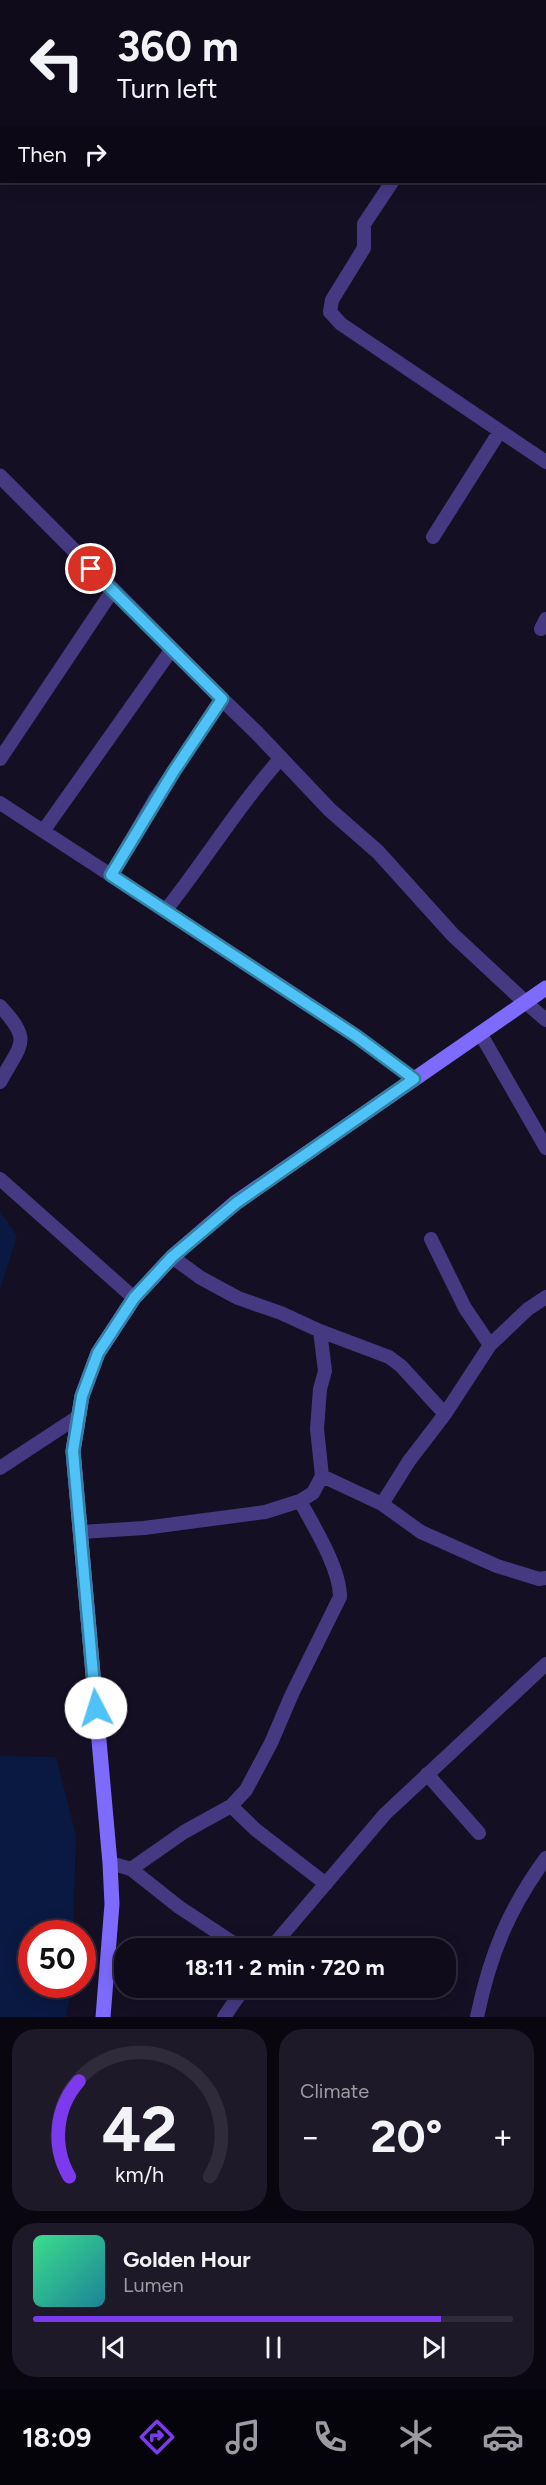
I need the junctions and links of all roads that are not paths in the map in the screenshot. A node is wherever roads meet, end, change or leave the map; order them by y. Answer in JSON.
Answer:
{"nodes":[{"id":1,"x":391,"y":183,"type":"edge"},
{"id":2,"x":500,"y":431,"type":"junction"},
{"id":3,"x":546,"y":462,"type":"edge"},
{"id":4,"x":0,"y":476,"type":"edge"},
{"id":5,"x":433,"y":537,"type":"dead end"},
{"id":6,"x":113,"y":590,"type":"junction"},
{"id":7,"x":172,"y":649,"type":"junction"},
{"id":8,"x":222,"y":699,"type":"junction"},
{"id":9,"x":281,"y":758,"type":"junction"},
{"id":10,"x":0,"y":759,"type":"edge"},
{"id":11,"x":0,"y":803,"type":"edge"},
{"id":12,"x":44,"y":830,"type":"junction"},
{"id":13,"x":111,"y":875,"type":"junction"},
{"id":14,"x":165,"y":911,"type":"junction"},
{"id":15,"x":546,"y":988,"type":"edge"},
{"id":16,"x":525,"y":1002,"type":"junction"},
{"id":17,"x":0,"y":1006,"type":"edge"},
{"id":18,"x":546,"y":1020,"type":"edge"},
{"id":19,"x":480,"y":1033,"type":"junction"},
{"id":20,"x":414,"y":1079,"type":"junction"},
{"id":21,"x":0,"y":1082,"type":"edge"},
{"id":22,"x":546,"y":1148,"type":"edge"},
{"id":23,"x":0,"y":1179,"type":"edge"},
{"id":24,"x":431,"y":1239,"type":"dead end"},
{"id":25,"x":172,"y":1257,"type":"junction"},
{"id":26,"x":546,"y":1297,"type":"edge"},
{"id":27,"x":134,"y":1298,"type":"junction"},
{"id":28,"x":320,"y":1331,"type":"junction"},
{"id":29,"x":490,"y":1344,"type":"junction"},
{"id":30,"x":445,"y":1414,"type":"junction"},
{"id":31,"x":79,"y":1416,"type":"junction"},
{"id":32,"x":0,"y":1468,"type":"edge"},
{"id":33,"x":322,"y":1476,"type":"junction"},
{"id":34,"x":300,"y":1501,"type":"junction"},
{"id":35,"x":382,"y":1504,"type":"junction"},
{"id":36,"x":81,"y":1532,"type":"junction"},
{"id":37,"x":544,"y":1580,"type":"edge"},
{"id":38,"x":546,"y":1664,"type":"edge"},
{"id":39,"x":427,"y":1774,"type":"junction"},
{"id":40,"x":231,"y":1806,"type":"junction"},
{"id":41,"x":479,"y":1833,"type":"dead end"},
{"id":42,"x":546,"y":1858,"type":"edge"},
{"id":43,"x":110,"y":1863,"type":"junction"},
{"id":44,"x":131,"y":1869,"type":"junction"},
{"id":45,"x":326,"y":1884,"type":"junction"},
{"id":46,"x":226,"y":1938,"type":"edge"},
{"id":47,"x":280,"y":1938,"type":"edge"},
{"id":48,"x":237,"y":1998,"type":"edge"},
{"id":49,"x":103,"y":2017,"type":"edge"},
{"id":50,"x":224,"y":2017,"type":"edge"},
{"id":51,"x":477,"y":2017,"type":"edge"}],
"edges":[{"from":1,"to":2,"type":"street"},
{"from":2,"to":3,"type":"street"},
{"from":2,"to":5,"type":"street"},
{"from":4,"to":6,"type":"street"},
{"from":6,"to":7,"type":"street"},
{"from":6,"to":10,"type":"street"},
{"from":7,"to":8,"type":"street"},
{"from":7,"to":12,"type":"street"},
{"from":8,"to":9,"type":"street"},
{"from":8,"to":13,"type":"street"},
{"from":9,"to":14,"type":"street"},
{"from":9,"to":16,"type":"street"},
{"from":11,"to":12,"type":"street"},
{"from":12,"to":13,"type":"street"},
{"from":13,"to":14,"type":"street"},
{"from":14,"to":20,"type":"street"},
{"from":15,"to":16,"type":"main road"},
{"from":16,"to":18,"type":"street"},
{"from":16,"to":19,"type":"main road"},
{"from":17,"to":21,"type":"street"},
{"from":19,"to":20,"type":"main road"},
{"from":19,"to":22,"type":"street"},
{"from":20,"to":25,"type":"main road"},
{"from":23,"to":27,"type":"street"},
{"from":24,"to":29,"type":"street"},
{"from":25,"to":27,"type":"main road"},
{"from":25,"to":28,"type":"street"},
{"from":26,"to":29,"type":"street"},
{"from":27,"to":31,"type":"main road"},
{"from":28,"to":30,"type":"street"},
{"from":28,"to":33,"type":"street"},
{"from":29,"to":30,"type":"street"},
{"from":30,"to":35,"type":"street"},
{"from":31,"to":32,"type":"street"},
{"from":31,"to":36,"type":"main road"},
{"from":33,"to":34,"type":"street"},
{"from":33,"to":35,"type":"street"},
{"from":34,"to":36,"type":"street"},
{"from":34,"to":40,"type":"street"},
{"from":35,"to":37,"type":"street"},
{"from":36,"to":43,"type":"main road"},
{"from":38,"to":39,"type":"street"},
{"from":39,"to":41,"type":"street"},
{"from":39,"to":45,"type":"street"},
{"from":40,"to":44,"type":"street"},
{"from":40,"to":45,"type":"street"},
{"from":42,"to":51,"type":"street"},
{"from":43,"to":44,"type":"street"},
{"from":43,"to":49,"type":"main road"},
{"from":44,"to":46,"type":"street"},
{"from":45,"to":47,"type":"street"},
{"from":48,"to":50,"type":"street"}]}
